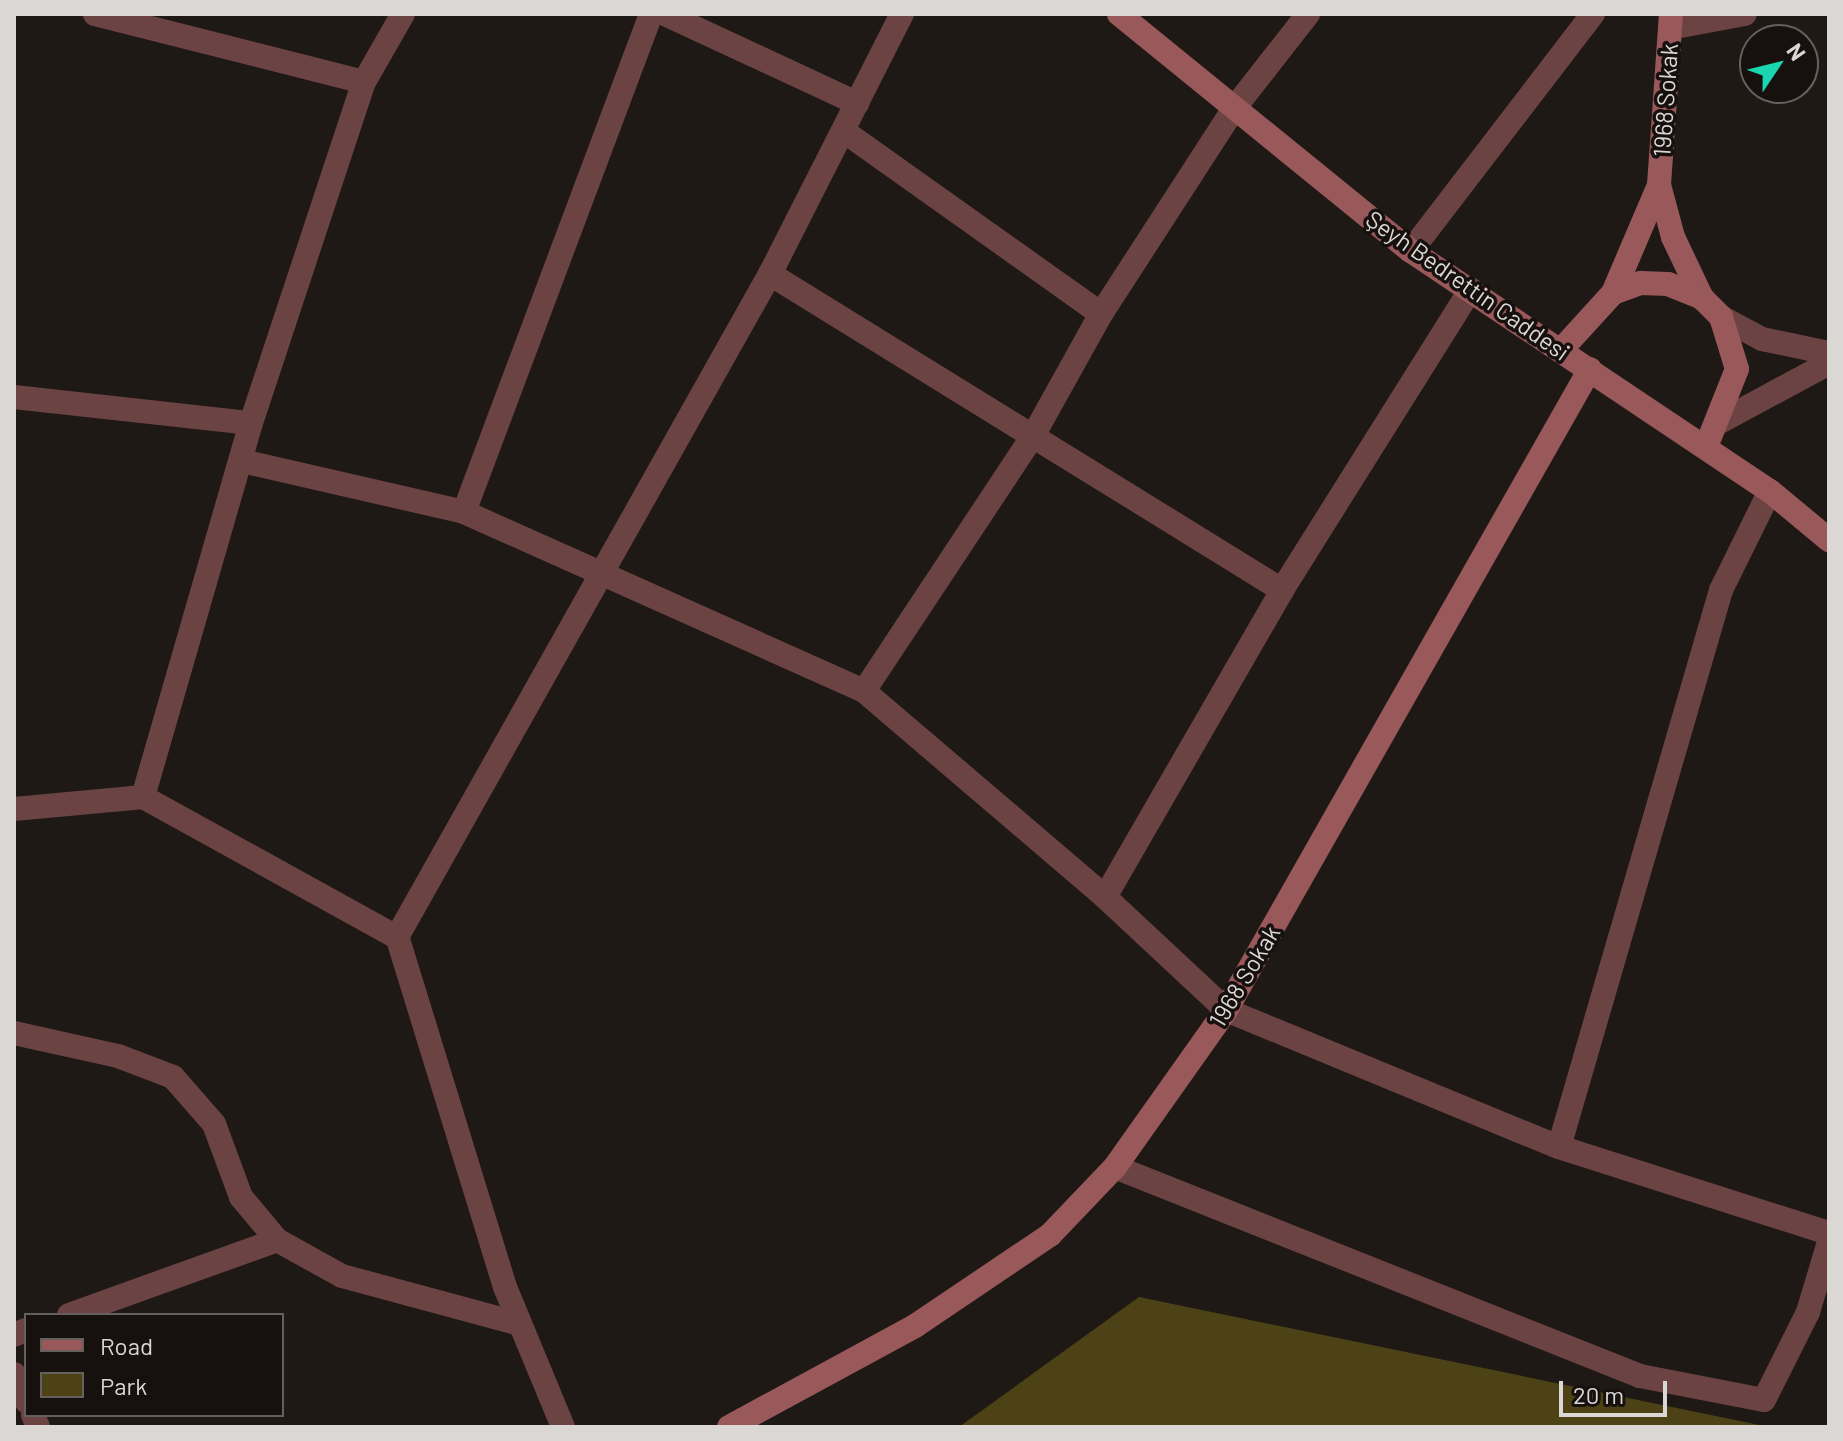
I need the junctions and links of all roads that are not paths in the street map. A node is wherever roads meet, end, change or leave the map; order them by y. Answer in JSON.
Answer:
{"nodes":[{"id":1,"x":95,"y":14,"type":"edge"},
{"id":2,"x":403,"y":14,"type":"edge"},
{"id":3,"x":651,"y":14,"type":"edge"},
{"id":4,"x":665,"y":14,"type":"edge"},
{"id":5,"x":902,"y":14,"type":"edge"},
{"id":6,"x":1119,"y":14,"type":"edge"},
{"id":7,"x":1308,"y":14,"type":"edge"},
{"id":8,"x":1593,"y":14,"type":"edge"},
{"id":9,"x":1745,"y":14,"type":"edge"},
{"id":10,"x":1670,"y":21,"type":"edge"},
{"id":11,"x":364,"y":82,"type":"junction"},
{"id":12,"x":857,"y":103,"type":"junction"},
{"id":13,"x":1233,"y":110,"type":"junction"},
{"id":14,"x":845,"y":132,"type":"junction"},
{"id":15,"x":1659,"y":185,"type":"junction"},
{"id":16,"x":1411,"y":251,"type":"junction"},
{"id":17,"x":770,"y":274,"type":"junction"},
{"id":18,"x":1471,"y":289,"type":"junction"},
{"id":19,"x":1613,"y":293,"type":"junction"},
{"id":20,"x":1702,"y":298,"type":"junction"},
{"id":21,"x":1101,"y":314,"type":"junction"},
{"id":22,"x":1721,"y":317,"type":"junction"},
{"id":23,"x":1561,"y":350,"type":"junction"},
{"id":24,"x":1829,"y":353,"type":"edge"},
{"id":25,"x":1829,"y":363,"type":"edge"},
{"id":26,"x":1590,"y":369,"type":"junction"},
{"id":27,"x":14,"y":397,"type":"edge"},
{"id":28,"x":251,"y":423,"type":"junction"},
{"id":29,"x":1718,"y":423,"type":"junction"},
{"id":30,"x":1033,"y":436,"type":"junction"},
{"id":31,"x":1706,"y":447,"type":"junction"},
{"id":32,"x":242,"y":461,"type":"junction"},
{"id":33,"x":1770,"y":491,"type":"junction"},
{"id":34,"x":464,"y":512,"type":"junction"},
{"id":35,"x":1829,"y":540,"type":"edge"},
{"id":36,"x":599,"y":574,"type":"junction"},
{"id":37,"x":1282,"y":590,"type":"junction"},
{"id":38,"x":864,"y":691,"type":"junction"},
{"id":39,"x":143,"y":797,"type":"junction"},
{"id":40,"x":14,"y":809,"type":"edge"},
{"id":41,"x":1105,"y":897,"type":"junction"},
{"id":42,"x":397,"y":937,"type":"junction"},
{"id":43,"x":1226,"y":1010,"type":"junction"},
{"id":44,"x":14,"y":1033,"type":"edge"},
{"id":45,"x":1559,"y":1147,"type":"junction"},
{"id":46,"x":1115,"y":1167,"type":"junction"},
{"id":47,"x":1829,"y":1233,"type":"edge"},
{"id":48,"x":277,"y":1240,"type":"junction"},
{"id":49,"x":1829,"y":1242,"type":"edge"},
{"id":50,"x":75,"y":1313,"type":"edge"},
{"id":51,"x":520,"y":1324,"type":"junction"},
{"id":52,"x":14,"y":1374,"type":"edge"},
{"id":53,"x":24,"y":1396,"type":"edge"},
{"id":54,"x":563,"y":1427,"type":"edge"},
{"id":55,"x":729,"y":1427,"type":"edge"}],
"edges":[{"from":1,"to":11,"type":"street"},
{"from":2,"to":11,"type":"street"},
{"from":3,"to":34,"type":"street"},
{"from":4,"to":12,"type":"street"},
{"from":5,"to":12,"type":"street"},
{"from":6,"to":13,"type":"street","name":"Şeyh Bedrettin Caddesi"},
{"from":7,"to":13,"type":"street"},
{"from":8,"to":16,"type":"street"},
{"from":9,"to":10,"type":"street"},
{"from":10,"to":15,"type":"street","name":"1968 Sokak"},
{"from":11,"to":28,"type":"street"},
{"from":12,"to":14,"type":"street"},
{"from":13,"to":16,"type":"street","name":"Şeyh Bedrettin Caddesi"},
{"from":13,"to":21,"type":"street"},
{"from":14,"to":17,"type":"street"},
{"from":14,"to":21,"type":"street"},
{"from":15,"to":19,"type":"street"},
{"from":15,"to":20,"type":"street"},
{"from":16,"to":18,"type":"street","name":"Şeyh Bedrettin Caddesi"},
{"from":17,"to":30,"type":"street"},
{"from":17,"to":36,"type":"street"},
{"from":18,"to":23,"type":"street","name":"Şeyh Bedrettin Caddesi"},
{"from":18,"to":37,"type":"street"},
{"from":19,"to":20,"type":"street"},
{"from":19,"to":23,"type":"street"},
{"from":20,"to":22,"type":"street"},
{"from":21,"to":30,"type":"street"},
{"from":22,"to":24,"type":"street"},
{"from":22,"to":29,"type":"street"},
{"from":23,"to":26,"type":"street","name":"Şeyh Bedrettin Caddesi"},
{"from":25,"to":29,"type":"street"},
{"from":26,"to":31,"type":"street","name":"Şeyh Bedrettin Caddesi"},
{"from":26,"to":43,"type":"street","name":"1968 Sokak"},
{"from":27,"to":28,"type":"street"},
{"from":28,"to":32,"type":"street"},
{"from":29,"to":31,"type":"street"},
{"from":30,"to":37,"type":"street"},
{"from":30,"to":38,"type":"street"},
{"from":31,"to":33,"type":"street","name":"Şeyh Bedrettin Caddesi"},
{"from":32,"to":34,"type":"street"},
{"from":32,"to":39,"type":"street"},
{"from":33,"to":35,"type":"street","name":"Şeyh Bedrettin Caddesi"},
{"from":33,"to":45,"type":"street"},
{"from":34,"to":36,"type":"street"},
{"from":36,"to":38,"type":"street"},
{"from":36,"to":42,"type":"street"},
{"from":37,"to":41,"type":"street"},
{"from":38,"to":41,"type":"street"},
{"from":39,"to":40,"type":"street"},
{"from":39,"to":42,"type":"street"},
{"from":41,"to":43,"type":"street"},
{"from":42,"to":51,"type":"street"},
{"from":43,"to":45,"type":"street"},
{"from":43,"to":46,"type":"street","name":"1968 Sokak"},
{"from":44,"to":48,"type":"street"},
{"from":45,"to":47,"type":"street"},
{"from":46,"to":49,"type":"street"},
{"from":46,"to":55,"type":"street","name":"1968 Sokak"},
{"from":48,"to":50,"type":"street"},
{"from":48,"to":51,"type":"street"},
{"from":51,"to":54,"type":"street"},
{"from":52,"to":53,"type":"street"}]}
